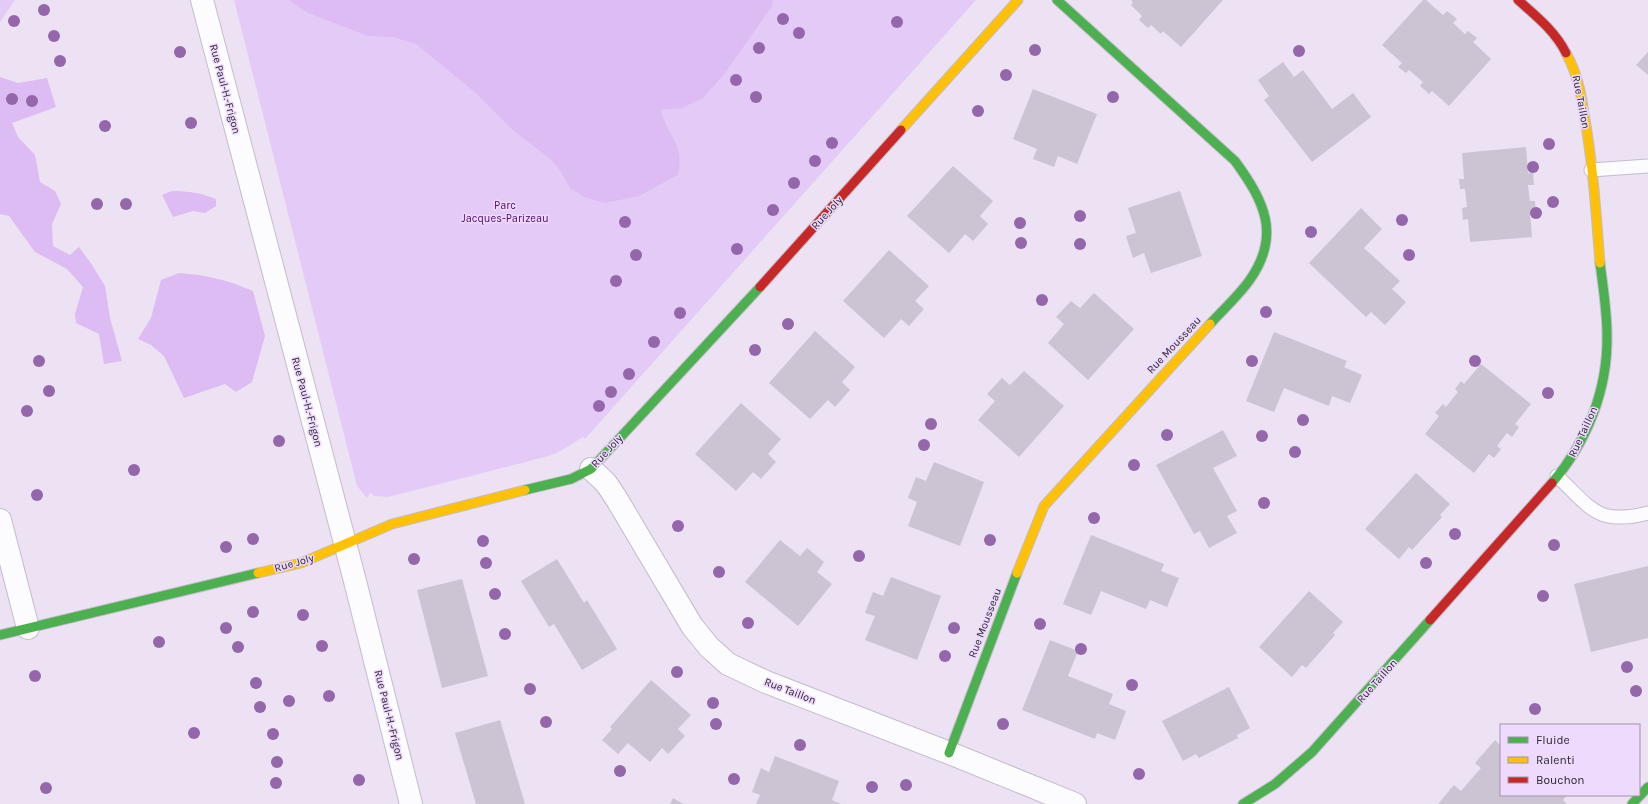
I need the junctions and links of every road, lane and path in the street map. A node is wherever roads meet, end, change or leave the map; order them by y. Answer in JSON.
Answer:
{"nodes":[{"id":1,"x":202,"y":0,"type":"edge"},
{"id":2,"x":1018,"y":0,"type":"edge"},
{"id":3,"x":1057,"y":0,"type":"edge"},
{"id":4,"x":1518,"y":0,"type":"edge"},
{"id":5,"x":1648,"y":166,"type":"edge"},
{"id":6,"x":1591,"y":170,"type":"junction"},
{"id":7,"x":592,"y":469,"type":"junction"},
{"id":8,"x":1557,"y":476,"type":"junction"},
{"id":9,"x":1648,"y":513,"type":"edge"},
{"id":10,"x":0,"y":520,"type":"edge"},
{"id":11,"x":345,"y":545,"type":"junction"},
{"id":12,"x":28,"y":628,"type":"junction"},
{"id":13,"x":0,"y":635,"type":"edge"},
{"id":14,"x":949,"y":753,"type":"junction"},
{"id":15,"x":1648,"y":787,"type":"edge"},
{"id":16,"x":1640,"y":796,"type":"edge"},
{"id":17,"x":1640,"y":796,"type":"edge"},
{"id":18,"x":411,"y":804,"type":"edge"},
{"id":19,"x":1075,"y":804,"type":"edge"},
{"id":20,"x":1243,"y":804,"type":"edge"},
{"id":21,"x":1632,"y":804,"type":"edge"}],
"edges":[{"from":1,"to":11,"type":"street","name":"Rue Paul-H.-Frigon"},
{"from":2,"to":7,"type":"street","name":"Rue Joly"},
{"from":3,"to":14,"type":"street","name":"Rue Mousseau"},
{"from":4,"to":6,"type":"street","name":"Rue Taillon"},
{"from":5,"to":6,"type":"lane"},
{"from":6,"to":8,"type":"street","name":"Rue Taillon"},
{"from":7,"to":11,"type":"street","name":"Rue Joly"},
{"from":7,"to":14,"type":"street","name":"Rue Taillon"},
{"from":8,"to":9,"type":"lane"},
{"from":8,"to":20,"type":"street","name":"Rue Taillon"},
{"from":10,"to":12,"type":"street"},
{"from":11,"to":12,"type":"street","name":"Rue Joly"},
{"from":11,"to":18,"type":"street","name":"Rue Paul-H.-Frigon"},
{"from":12,"to":13,"type":"street","name":"Rue Joly"},
{"from":14,"to":19,"type":"street","name":"Rue Taillon"},
{"from":15,"to":16,"type":"street"},
{"from":17,"to":21,"type":"street"}]}
